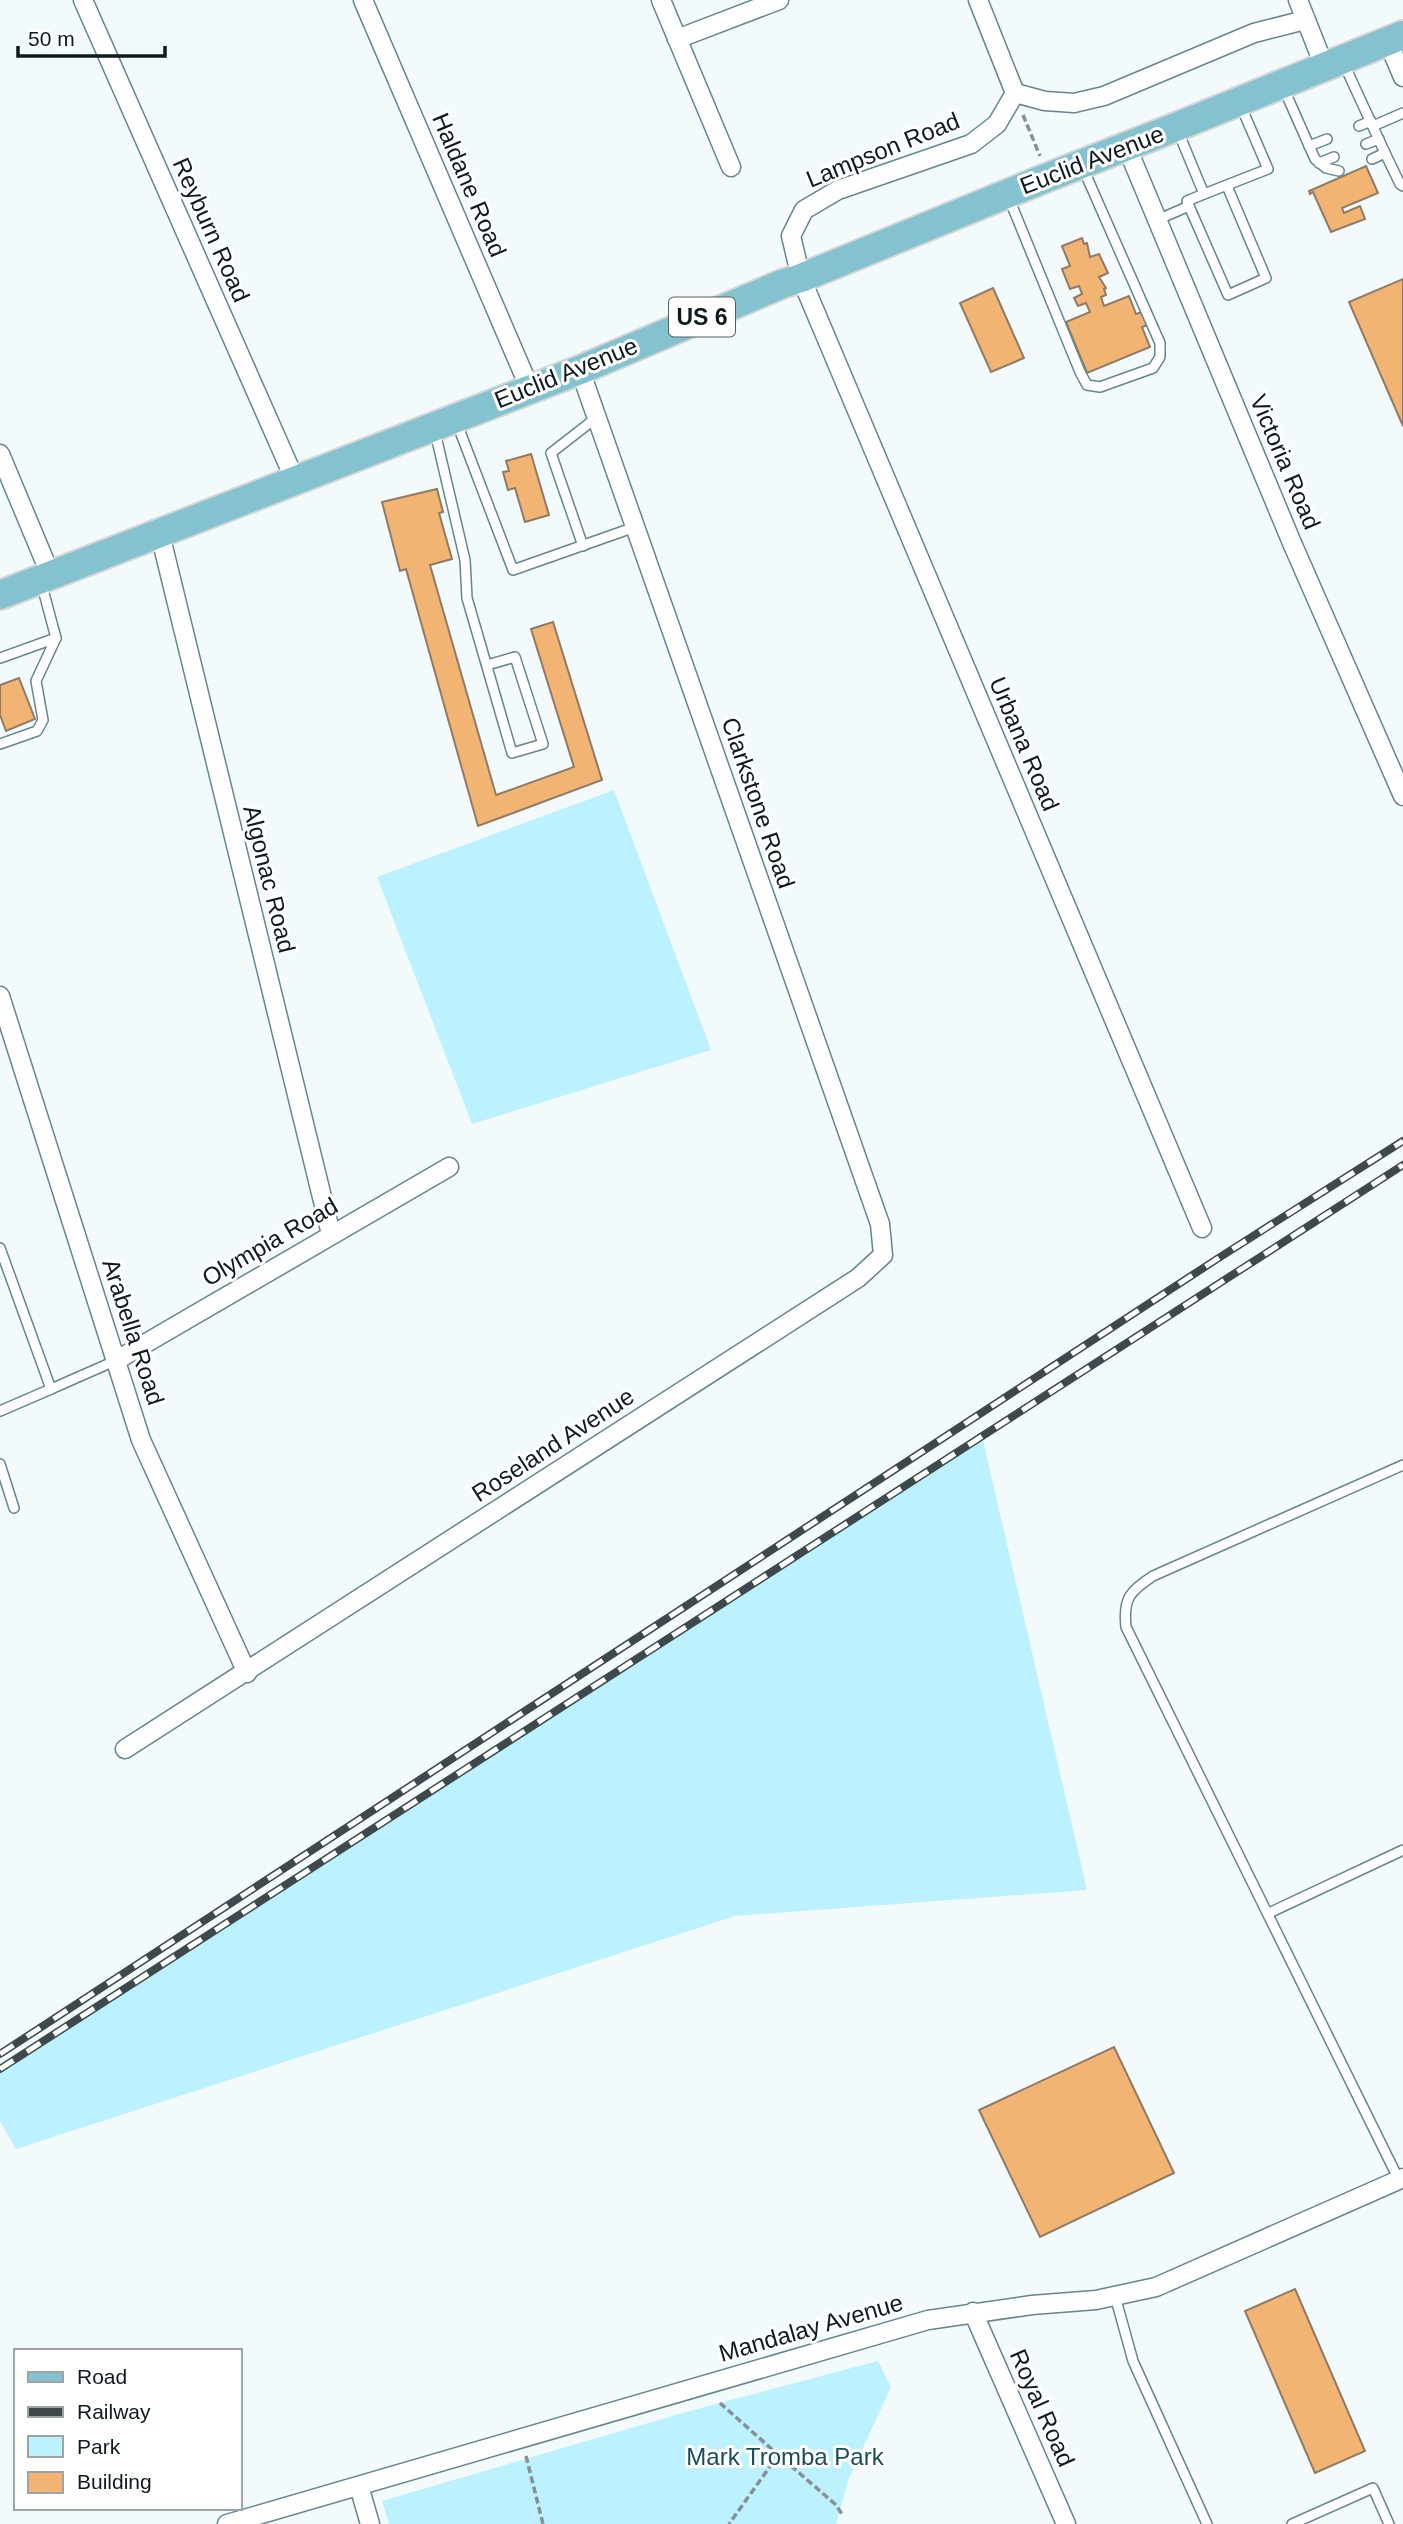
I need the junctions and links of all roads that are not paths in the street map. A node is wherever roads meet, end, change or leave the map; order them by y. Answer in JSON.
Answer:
{"nodes":[{"id":1,"x":83,"y":0,"type":"edge"},
{"id":2,"x":363,"y":0,"type":"edge"},
{"id":3,"x":661,"y":0,"type":"edge"},
{"id":4,"x":779,"y":0,"type":"edge"},
{"id":5,"x":978,"y":0,"type":"edge"},
{"id":6,"x":1297,"y":0,"type":"edge"},
{"id":7,"x":1306,"y":20,"type":"junction"},
{"id":8,"x":677,"y":39,"type":"junction"},
{"id":9,"x":1396,"y":39,"type":"edge"},
{"id":10,"x":1334,"y":64,"type":"junction"},
{"id":11,"x":1403,"y":76,"type":"edge"},
{"id":12,"x":1282,"y":85,"type":"junction"},
{"id":13,"x":1015,"y":93,"type":"junction"},
{"id":14,"x":1239,"y":102,"type":"junction"},
{"id":15,"x":1403,"y":113,"type":"edge"},
{"id":16,"x":1372,"y":124,"type":"junction"},
{"id":17,"x":1359,"y":126,"type":"dead end"},
{"id":18,"x":1177,"y":128,"type":"junction"},
{"id":19,"x":1327,"y":139,"type":"dead end"},
{"id":20,"x":1379,"y":139,"type":"junction"},
{"id":21,"x":1366,"y":144,"type":"dead end"},
{"id":22,"x":1126,"y":145,"type":"junction"},
{"id":23,"x":1310,"y":146,"type":"junction"},
{"id":24,"x":1385,"y":153,"type":"junction"},
{"id":25,"x":1334,"y":157,"type":"dead end"},
{"id":26,"x":1371,"y":159,"type":"dead end"},
{"id":27,"x":1319,"y":163,"type":"junction"},
{"id":28,"x":1081,"y":164,"type":"junction"},
{"id":29,"x":731,"y":167,"type":"dead end"},
{"id":30,"x":1339,"y":171,"type":"dead end"},
{"id":31,"x":1227,"y":186,"type":"junction"},
{"id":32,"x":1403,"y":186,"type":"edge"},
{"id":33,"x":1007,"y":193,"type":"junction"},
{"id":34,"x":1204,"y":194,"type":"junction"},
{"id":35,"x":1189,"y":206,"type":"junction"},
{"id":36,"x":1157,"y":220,"type":"junction"},
{"id":37,"x":801,"y":278,"type":"junction"},
{"id":38,"x":580,"y":369,"type":"junction"},
{"id":39,"x":530,"y":388,"type":"junction"},
{"id":40,"x":596,"y":418,"type":"junction"},
{"id":41,"x":444,"y":422,"type":"junction"},
{"id":42,"x":0,"y":454,"type":"edge"},
{"id":43,"x":295,"y":480,"type":"junction"},
{"id":44,"x":635,"y":527,"type":"junction"},
{"id":45,"x":160,"y":534,"type":"junction"},
{"id":46,"x":583,"y":546,"type":"junction"},
{"id":47,"x":46,"y":578,"type":"junction"},
{"id":48,"x":0,"y":595,"type":"edge"},
{"id":49,"x":56,"y":638,"type":"junction"},
{"id":50,"x":0,"y":658,"type":"edge"},
{"id":51,"x":487,"y":665,"type":"junction"},
{"id":52,"x":0,"y":744,"type":"edge"},
{"id":53,"x":1403,"y":796,"type":"edge"},
{"id":54,"x":0,"y":996,"type":"edge"},
{"id":55,"x":449,"y":1167,"type":"dead end"},
{"id":56,"x":1202,"y":1228,"type":"dead end"},
{"id":57,"x":331,"y":1234,"type":"junction"},
{"id":58,"x":0,"y":1248,"type":"edge"},
{"id":59,"x":883,"y":1255,"type":"joint"},
{"id":60,"x":117,"y":1360,"type":"junction"},
{"id":61,"x":51,"y":1389,"type":"junction"},
{"id":62,"x":0,"y":1411,"type":"edge"},
{"id":63,"x":0,"y":1464,"type":"edge"},
{"id":64,"x":1403,"y":1465,"type":"edge"},
{"id":65,"x":14,"y":1508,"type":"dead end"},
{"id":66,"x":247,"y":1673,"type":"junction"},
{"id":67,"x":125,"y":1749,"type":"dead end"},
{"id":68,"x":1403,"y":1850,"type":"edge"},
{"id":69,"x":1269,"y":1913,"type":"junction"},
{"id":70,"x":1402,"y":2182,"type":"edge"},
{"id":71,"x":1115,"y":2296,"type":"junction"},
{"id":72,"x":973,"y":2312,"type":"junction"},
{"id":73,"x":359,"y":2486,"type":"junction"},
{"id":74,"x":227,"y":2524,"type":"edge"},
{"id":75,"x":370,"y":2524,"type":"edge"},
{"id":76,"x":1066,"y":2524,"type":"edge"},
{"id":77,"x":1207,"y":2524,"type":"edge"},
{"id":78,"x":1292,"y":2524,"type":"edge"},
{"id":79,"x":1389,"y":2524,"type":"edge"}],
"edges":[{"from":1,"to":43,"type":"street","name":"Reyburn Road"},
{"from":2,"to":39,"type":"street","name":"Haldane Road"},
{"from":3,"to":8,"type":"street"},
{"from":4,"to":8,"type":"street"},
{"from":5,"to":13,"type":"street"},
{"from":6,"to":7,"type":"street"},
{"from":7,"to":10,"type":"street"},
{"from":7,"to":13,"type":"street"},
{"from":8,"to":29,"type":"street"},
{"from":9,"to":10,"type":"main road","name":"Euclid Avenue","number":"US 6"},
{"from":9,"to":11,"type":"street"},
{"from":10,"to":12,"type":"main road","name":"Euclid Avenue","number":"US 6"},
{"from":10,"to":16,"type":"lane"},
{"from":12,"to":14,"type":"main road","name":"Euclid Avenue","number":"US 6"},
{"from":12,"to":23,"type":"lane"},
{"from":13,"to":37,"type":"street","name":"Lampson Road"},
{"from":14,"to":18,"type":"main road","name":"Euclid Avenue","number":"US 6"},
{"from":14,"to":31,"type":"lane"},
{"from":15,"to":16,"type":"lane"},
{"from":16,"to":17,"type":"lane"},
{"from":16,"to":20,"type":"lane"},
{"from":18,"to":22,"type":"main road","name":"Euclid Avenue","number":"US 6"},
{"from":18,"to":34,"type":"lane"},
{"from":19,"to":23,"type":"lane"},
{"from":20,"to":21,"type":"lane"},
{"from":20,"to":24,"type":"lane"},
{"from":22,"to":28,"type":"main road","name":"Euclid Avenue","number":"US 6"},
{"from":22,"to":36,"type":"street","name":"Victoria Road"},
{"from":23,"to":27,"type":"lane"},
{"from":24,"to":26,"type":"lane"},
{"from":24,"to":32,"type":"lane"},
{"from":25,"to":27,"type":"lane"},
{"from":27,"to":30,"type":"lane"},
{"from":28,"to":33,"type":"main road","name":"Euclid Avenue","number":"US 6"},
{"from":28,"to":33,"type":"lane"},
{"from":31,"to":34,"type":"lane"},
{"from":31,"to":35,"type":"lane"},
{"from":33,"to":37,"type":"main road","name":"Euclid Avenue","number":"US 6"},
{"from":34,"to":35,"type":"lane"},
{"from":35,"to":36,"type":"lane"},
{"from":36,"to":53,"type":"street","name":"Victoria Road"},
{"from":37,"to":38,"type":"main road","name":"Euclid Avenue","number":"US 6"},
{"from":37,"to":56,"type":"street","name":"Urbana Road"},
{"from":38,"to":39,"type":"main road","name":"Euclid Avenue","number":"US 6"},
{"from":38,"to":40,"type":"street","name":"Clarkstone Road"},
{"from":39,"to":41,"type":"main road","name":"Euclid Avenue","number":"US 6"},
{"from":40,"to":44,"type":"street","name":"Clarkstone Road"},
{"from":40,"to":46,"type":"lane"},
{"from":41,"to":43,"type":"main road","name":"Euclid Avenue","number":"US 6"},
{"from":41,"to":46,"type":"lane"},
{"from":41,"to":51,"type":"lane"},
{"from":42,"to":47,"type":"street"},
{"from":43,"to":45,"type":"main road","name":"Euclid Avenue","number":"US 6"},
{"from":44,"to":46,"type":"lane"},
{"from":44,"to":59,"type":"street","name":"Clarkstone Road"},
{"from":45,"to":47,"type":"main road","name":"Euclid Avenue","number":"US 6"},
{"from":45,"to":57,"type":"street","name":"Algonac Road"},
{"from":47,"to":48,"type":"main road","name":"Euclid Avenue","number":"US 6"},
{"from":47,"to":49,"type":"lane"},
{"from":49,"to":50,"type":"lane"},
{"from":49,"to":52,"type":"lane"},
{"from":51,"to":51,"type":"lane"},
{"from":54,"to":60,"type":"street","name":"Arabella Road"},
{"from":55,"to":57,"type":"street","name":"Olympia Road"},
{"from":57,"to":60,"type":"street","name":"Olympia Road"},
{"from":58,"to":61,"type":"lane"},
{"from":59,"to":66,"type":"street","name":"Roseland Avenue"},
{"from":60,"to":61,"type":"lane"},
{"from":60,"to":66,"type":"street","name":"Arabella Road"},
{"from":61,"to":62,"type":"lane"},
{"from":63,"to":65,"type":"lane"},
{"from":64,"to":69,"type":"lane"},
{"from":66,"to":67,"type":"street","name":"Roseland Avenue"},
{"from":68,"to":69,"type":"lane"},
{"from":69,"to":70,"type":"lane"},
{"from":70,"to":71,"type":"street","name":"Mandalay Avenue"},
{"from":71,"to":72,"type":"street","name":"Mandalay Avenue"},
{"from":71,"to":77,"type":"lane"},
{"from":72,"to":73,"type":"street","name":"Mandalay Avenue"},
{"from":72,"to":76,"type":"street","name":"Royal Road"},
{"from":73,"to":74,"type":"street","name":"Mandalay Avenue"},
{"from":73,"to":75,"type":"street"},
{"from":78,"to":79,"type":"lane"}]}
